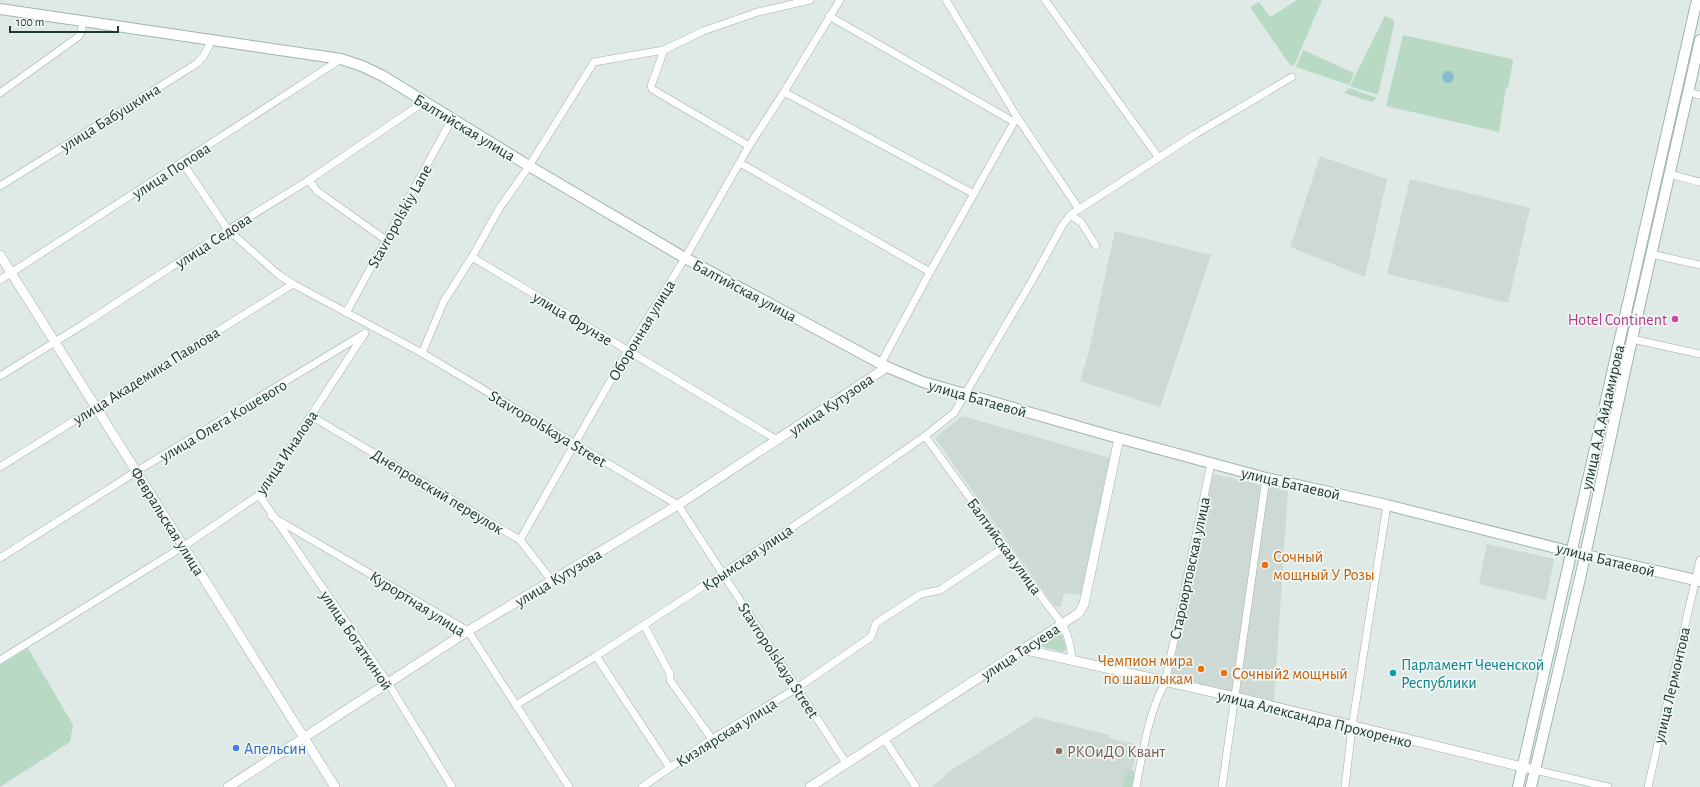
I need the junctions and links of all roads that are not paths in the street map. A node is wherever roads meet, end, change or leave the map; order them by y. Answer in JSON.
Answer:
{"nodes":[{"id":1,"x":810,"y":0,"type":"edge"},
{"id":2,"x":840,"y":0,"type":"edge"},
{"id":3,"x":946,"y":0,"type":"edge"},
{"id":4,"x":1045,"y":0,"type":"edge"},
{"id":5,"x":1697,"y":0,"type":"edge"},
{"id":6,"x":0,"y":9,"type":"edge"},
{"id":7,"x":829,"y":16,"type":"junction"},
{"id":8,"x":83,"y":21,"type":"junction"},
{"id":9,"x":212,"y":40,"type":"junction"},
{"id":10,"x":1700,"y":40,"type":"edge"},
{"id":11,"x":664,"y":50,"type":"junction"},
{"id":12,"x":341,"y":59,"type":"junction"},
{"id":13,"x":1292,"y":77,"type":"dead end"},
{"id":14,"x":784,"y":92,"type":"junction"},
{"id":15,"x":1688,"y":92,"type":"junction"},
{"id":16,"x":0,"y":93,"type":"edge"},
{"id":17,"x":1700,"y":95,"type":"edge"},
{"id":18,"x":424,"y":102,"type":"junction"},
{"id":19,"x":452,"y":119,"type":"junction"},
{"id":20,"x":1015,"y":119,"type":"junction"},
{"id":21,"x":749,"y":146,"type":"junction"},
{"id":22,"x":1159,"y":158,"type":"junction"},
{"id":23,"x":182,"y":162,"type":"junction"},
{"id":24,"x":740,"y":162,"type":"junction"},
{"id":25,"x":529,"y":166,"type":"junction"},
{"id":26,"x":1669,"y":174,"type":"junction"},
{"id":27,"x":309,"y":180,"type":"junction"},
{"id":28,"x":1700,"y":182,"type":"edge"},
{"id":29,"x":0,"y":186,"type":"edge"},
{"id":30,"x":974,"y":194,"type":"junction"},
{"id":31,"x":1079,"y":209,"type":"junction"},
{"id":32,"x":1070,"y":215,"type":"junction"},
{"id":33,"x":228,"y":230,"type":"junction"},
{"id":34,"x":386,"y":240,"type":"junction"},
{"id":35,"x":1096,"y":246,"type":"dead end"},
{"id":36,"x":0,"y":254,"type":"edge"},
{"id":37,"x":1651,"y":254,"type":"junction"},
{"id":38,"x":472,"y":257,"type":"junction"},
{"id":39,"x":685,"y":258,"type":"junction"},
{"id":40,"x":1700,"y":265,"type":"edge"},
{"id":41,"x":930,"y":272,"type":"junction"},
{"id":42,"x":12,"y":273,"type":"junction"},
{"id":43,"x":0,"y":280,"type":"edge"},
{"id":44,"x":292,"y":284,"type":"junction"},
{"id":45,"x":346,"y":313,"type":"junction"},
{"id":46,"x":373,"y":327,"type":"junction"},
{"id":47,"x":365,"y":333,"type":"junction"},
{"id":48,"x":1632,"y":339,"type":"junction"},
{"id":49,"x":56,"y":342,"type":"junction"},
{"id":50,"x":628,"y":350,"type":"junction"},
{"id":51,"x":422,"y":353,"type":"junction"},
{"id":52,"x":1700,"y":354,"type":"edge"},
{"id":53,"x":884,"y":365,"type":"junction"},
{"id":54,"x":0,"y":376,"type":"edge"},
{"id":55,"x":964,"y":394,"type":"junction"},
{"id":56,"x":95,"y":407,"type":"junction"},
{"id":57,"x":311,"y":416,"type":"junction"},
{"id":58,"x":924,"y":436,"type":"junction"},
{"id":59,"x":1119,"y":438,"type":"junction"},
{"id":60,"x":777,"y":440,"type":"junction"},
{"id":61,"x":574,"y":444,"type":"junction"},
{"id":62,"x":1210,"y":464,"type":"junction"},
{"id":63,"x":0,"y":467,"type":"edge"},
{"id":64,"x":137,"y":471,"type":"junction"},
{"id":65,"x":1266,"y":478,"type":"junction"},
{"id":66,"x":259,"y":496,"type":"junction"},
{"id":67,"x":678,"y":505,"type":"junction"},
{"id":68,"x":1387,"y":505,"type":"junction"},
{"id":69,"x":271,"y":516,"type":"junction"},
{"id":70,"x":520,"y":540,"type":"junction"},
{"id":71,"x":184,"y":546,"type":"junction"},
{"id":72,"x":1006,"y":546,"type":"junction"},
{"id":73,"x":1572,"y":552,"type":"junction"},
{"id":74,"x":1584,"y":554,"type":"junction"},
{"id":75,"x":0,"y":558,"type":"edge"},
{"id":76,"x":1700,"y":560,"type":"edge"},
{"id":77,"x":723,"y":573,"type":"junction"},
{"id":78,"x":552,"y":581,"type":"junction"},
{"id":79,"x":1698,"y":581,"type":"edge"},
{"id":80,"x":1063,"y":624,"type":"junction"},
{"id":81,"x":644,"y":625,"type":"junction"},
{"id":82,"x":468,"y":631,"type":"junction"},
{"id":83,"x":1022,"y":649,"type":"junction"},
{"id":84,"x":596,"y":656,"type":"junction"},
{"id":85,"x":0,"y":660,"type":"edge"},
{"id":86,"x":1072,"y":661,"type":"junction"},
{"id":87,"x":388,"y":683,"type":"junction"},
{"id":88,"x":1165,"y":683,"type":"junction"},
{"id":89,"x":797,"y":688,"type":"junction"},
{"id":90,"x":1234,"y":698,"type":"junction"},
{"id":91,"x":516,"y":704,"type":"junction"},
{"id":92,"x":1352,"y":727,"type":"junction"},
{"id":93,"x":303,"y":737,"type":"junction"},
{"id":94,"x":712,"y":739,"type":"junction"},
{"id":95,"x":885,"y":740,"type":"junction"},
{"id":96,"x":846,"y":763,"type":"junction"},
{"id":97,"x":1522,"y":767,"type":"junction"},
{"id":98,"x":670,"y":768,"type":"junction"},
{"id":99,"x":1535,"y":770,"type":"junction"},
{"id":100,"x":228,"y":787,"type":"edge"},
{"id":101,"x":335,"y":787,"type":"edge"},
{"id":102,"x":452,"y":787,"type":"edge"},
{"id":103,"x":569,"y":787,"type":"edge"},
{"id":104,"x":642,"y":787,"type":"edge"},
{"id":105,"x":810,"y":787,"type":"edge"},
{"id":106,"x":916,"y":787,"type":"edge"},
{"id":107,"x":1136,"y":787,"type":"edge"},
{"id":108,"x":1222,"y":787,"type":"edge"},
{"id":109,"x":1345,"y":787,"type":"edge"},
{"id":110,"x":1518,"y":787,"type":"edge"},
{"id":111,"x":1531,"y":787,"type":"edge"},
{"id":112,"x":1608,"y":787,"type":"edge"},
{"id":113,"x":1648,"y":787,"type":"edge"}],
"edges":[{"from":1,"to":11,"type":"street"},
{"from":2,"to":7,"type":"street","name":"Оборонная улица"},
{"from":3,"to":20,"type":"street"},
{"from":4,"to":22,"type":"street"},
{"from":5,"to":73,"type":"main road","name":"улица А.А.Айдамирова"},
{"from":6,"to":8,"type":"main road","name":"Балтийская улица"},
{"from":7,"to":14,"type":"street","name":"Оборонная улица"},
{"from":7,"to":20,"type":"street"},
{"from":8,"to":9,"type":"main road","name":"Балтийская улица"},
{"from":8,"to":16,"type":"street"},
{"from":9,"to":12,"type":"main road","name":"Балтийская улица"},
{"from":9,"to":29,"type":"street","name":"улица Бабушкина"},
{"from":10,"to":15,"type":"main road","name":"улица А.А.Айдамирова"},
{"from":11,"to":21,"type":"street"},
{"from":11,"to":25,"type":"street"},
{"from":12,"to":18,"type":"main road","name":"Балтийская улица"},
{"from":12,"to":23,"type":"street","name":"улица Попова"},
{"from":13,"to":22,"type":"street"},
{"from":14,"to":21,"type":"street","name":"Оборонная улица"},
{"from":14,"to":30,"type":"street"},
{"from":15,"to":17,"type":"street"},
{"from":15,"to":26,"type":"main road","name":"улица А.А.Айдамирова"},
{"from":18,"to":19,"type":"main road","name":"Балтийская улица"},
{"from":18,"to":27,"type":"street","name":"улица Седова"},
{"from":19,"to":25,"type":"main road","name":"Балтийская улица"},
{"from":19,"to":34,"type":"street","name":"Stavropolskiy Lane"},
{"from":20,"to":30,"type":"street"},
{"from":20,"to":31,"type":"street"},
{"from":21,"to":24,"type":"street","name":"Оборонная улица"},
{"from":22,"to":31,"type":"street"},
{"from":23,"to":33,"type":"street","name":"Stavropolskaya Street"},
{"from":23,"to":42,"type":"street","name":"улица Попова"},
{"from":24,"to":39,"type":"street","name":"Оборонная улица"},
{"from":24,"to":41,"type":"street"},
{"from":25,"to":38,"type":"street"},
{"from":25,"to":39,"type":"main road","name":"Балтийская улица"},
{"from":26,"to":28,"type":"street"},
{"from":26,"to":37,"type":"main road","name":"улица А.А.Айдамирова"},
{"from":27,"to":33,"type":"street","name":"улица Седова"},
{"from":27,"to":34,"type":"street"},
{"from":30,"to":41,"type":"street"},
{"from":31,"to":32,"type":"street"},
{"from":32,"to":35,"type":"street"},
{"from":32,"to":55,"type":"street","name":"Крымская улица"},
{"from":33,"to":44,"type":"street","name":"Stavropolskaya Street"},
{"from":33,"to":49,"type":"street","name":"улица Седова"},
{"from":34,"to":45,"type":"street","name":"Stavropolskiy Lane"},
{"from":36,"to":42,"type":"street","name":"Февральская улица"},
{"from":37,"to":40,"type":"street"},
{"from":37,"to":48,"type":"main road","name":"улица А.А.Айдамирова"},
{"from":38,"to":50,"type":"street","name":"улица Фрунзе"},
{"from":38,"to":51,"type":"street"},
{"from":39,"to":50,"type":"street","name":"Оборонная улица"},
{"from":39,"to":53,"type":"main road","name":"Балтийская улица"},
{"from":41,"to":53,"type":"street"},
{"from":42,"to":43,"type":"street","name":"улица Попова"},
{"from":42,"to":49,"type":"street","name":"Февральская улица"},
{"from":44,"to":45,"type":"street","name":"Stavropolskaya Street"},
{"from":44,"to":56,"type":"street","name":"улица Академика Павлова"},
{"from":45,"to":46,"type":"street","name":"Stavropolskaya Street"},
{"from":46,"to":47,"type":"street"},
{"from":46,"to":51,"type":"street","name":"Stavropolskaya Street"},
{"from":47,"to":57,"type":"street","name":"улица Иналова"},
{"from":47,"to":64,"type":"street","name":"улица Олега Кошевого"},
{"from":48,"to":52,"type":"street"},
{"from":48,"to":74,"type":"main road","name":"улица А.А.Айдамирова"},
{"from":49,"to":54,"type":"street","name":"улица Седова"},
{"from":49,"to":56,"type":"street","name":"Февральская улица"},
{"from":50,"to":60,"type":"street","name":"улица Фрунзе"},
{"from":50,"to":61,"type":"street","name":"Оборонная улица"},
{"from":51,"to":61,"type":"street","name":"Stavropolskaya Street"},
{"from":53,"to":55,"type":"main road","name":"улица Батаевой"},
{"from":53,"to":60,"type":"street","name":"улица Кутузова"},
{"from":55,"to":58,"type":"street","name":"Крымская улица"},
{"from":55,"to":59,"type":"main road","name":"улица Батаевой"},
{"from":56,"to":63,"type":"street","name":"улица Академика Павлова"},
{"from":56,"to":64,"type":"street","name":"Февральская улица"},
{"from":57,"to":66,"type":"street","name":"улица Иналова"},
{"from":57,"to":70,"type":"street","name":"Днепровский переулок"},
{"from":58,"to":72,"type":"street","name":"Балтийская улица"},
{"from":58,"to":77,"type":"street","name":"Крымская улица"},
{"from":59,"to":62,"type":"main road","name":"улица Батаевой"},
{"from":59,"to":80,"type":"street","name":"улица Тасуева"},
{"from":60,"to":67,"type":"street","name":"улица Кутузова"},
{"from":61,"to":67,"type":"street","name":"Stavropolskaya Street"},
{"from":61,"to":70,"type":"street","name":"Оборонная улица"},
{"from":62,"to":65,"type":"main road","name":"улица Батаевой"},
{"from":62,"to":88,"type":"street","name":"Староюртовская улица"},
{"from":64,"to":71,"type":"street","name":"Февральская улица"},
{"from":64,"to":75,"type":"street","name":"улица Олега Кошевого"},
{"from":65,"to":68,"type":"main road","name":"улица Батаевой"},
{"from":65,"to":90,"type":"street"},
{"from":66,"to":69,"type":"street","name":"улица Богаткиной"},
{"from":66,"to":71,"type":"street","name":"улица Иналова"},
{"from":67,"to":77,"type":"street","name":"Stavropolskaya Street"},
{"from":67,"to":78,"type":"street","name":"улица Кутузова"},
{"from":68,"to":73,"type":"main road","name":"улица Батаевой"},
{"from":68,"to":92,"type":"street"},
{"from":69,"to":82,"type":"street","name":"Курортная улица"},
{"from":69,"to":87,"type":"street","name":"улица Богаткиной"},
{"from":70,"to":78,"type":"street","name":"Днепровский переулок"},
{"from":71,"to":85,"type":"street","name":"улица Иналова"},
{"from":71,"to":93,"type":"street","name":"Февральская улица"},
{"from":72,"to":80,"type":"street","name":"Балтийская улица"},
{"from":72,"to":89,"type":"street","name":"Кизлярская улица"},
{"from":73,"to":74,"type":"main road","name":"улица Батаевой"},
{"from":73,"to":97,"type":"main road","name":"улица А.А.Айдамирова"},
{"from":74,"to":79,"type":"main road","name":"улица Батаевой"},
{"from":74,"to":99,"type":"main road","name":"улица А.А.Айдамирова"},
{"from":76,"to":79,"type":"street","name":"улица Лермонтова"},
{"from":77,"to":81,"type":"street","name":"Крымская улица"},
{"from":77,"to":89,"type":"street","name":"Stavropolskaya Street"},
{"from":78,"to":82,"type":"street","name":"улица Кутузова"},
{"from":79,"to":113,"type":"street","name":"улица Лермонтова"},
{"from":80,"to":83,"type":"street","name":"улица Тасуева"},
{"from":80,"to":86,"type":"street","name":"Балтийская улица"},
{"from":81,"to":84,"type":"street","name":"Крымская улица"},
{"from":81,"to":94,"type":"street"},
{"from":82,"to":87,"type":"street","name":"улица Кутузова"},
{"from":82,"to":91,"type":"street","name":"Курортная улица"},
{"from":83,"to":86,"type":"street","name":"улица Александра Прохоренко"},
{"from":83,"to":95,"type":"street","name":"улица Тасуева"},
{"from":84,"to":91,"type":"street","name":"Крымская улица"},
{"from":84,"to":98,"type":"street"},
{"from":86,"to":88,"type":"street","name":"улица Александра Прохоренко"},
{"from":87,"to":93,"type":"street","name":"улица Кутузова"},
{"from":87,"to":102,"type":"street","name":"улица Богаткиной"},
{"from":88,"to":90,"type":"street","name":"улица Александра Прохоренко"},
{"from":88,"to":107,"type":"street","name":"Староюртовская улица"},
{"from":89,"to":94,"type":"street","name":"Кизлярская улица"},
{"from":89,"to":96,"type":"street","name":"Stavropolskaya Street"},
{"from":90,"to":92,"type":"street","name":"улица Александра Прохоренко"},
{"from":90,"to":108,"type":"street"},
{"from":91,"to":103,"type":"street","name":"Курортная улица"},
{"from":92,"to":97,"type":"street","name":"улица Александра Прохоренко"},
{"from":92,"to":109,"type":"street"},
{"from":93,"to":100,"type":"street","name":"улица Кутузова"},
{"from":93,"to":101,"type":"street","name":"Февральская улица"},
{"from":94,"to":98,"type":"street","name":"Кизлярская улица"},
{"from":95,"to":96,"type":"street","name":"улица Тасуева"},
{"from":95,"to":106,"type":"street"},
{"from":96,"to":105,"type":"street","name":"улица Тасуева"},
{"from":97,"to":99,"type":"street","name":"улица Александра Прохоренко"},
{"from":97,"to":110,"type":"main road","name":"улица А.А.Айдамирова"},
{"from":98,"to":104,"type":"street","name":"Кизлярская улица"},
{"from":99,"to":111,"type":"main road","name":"улица А.А.Айдамирова"},
{"from":99,"to":112,"type":"street","name":"улица Александра Прохоренко"}]}
